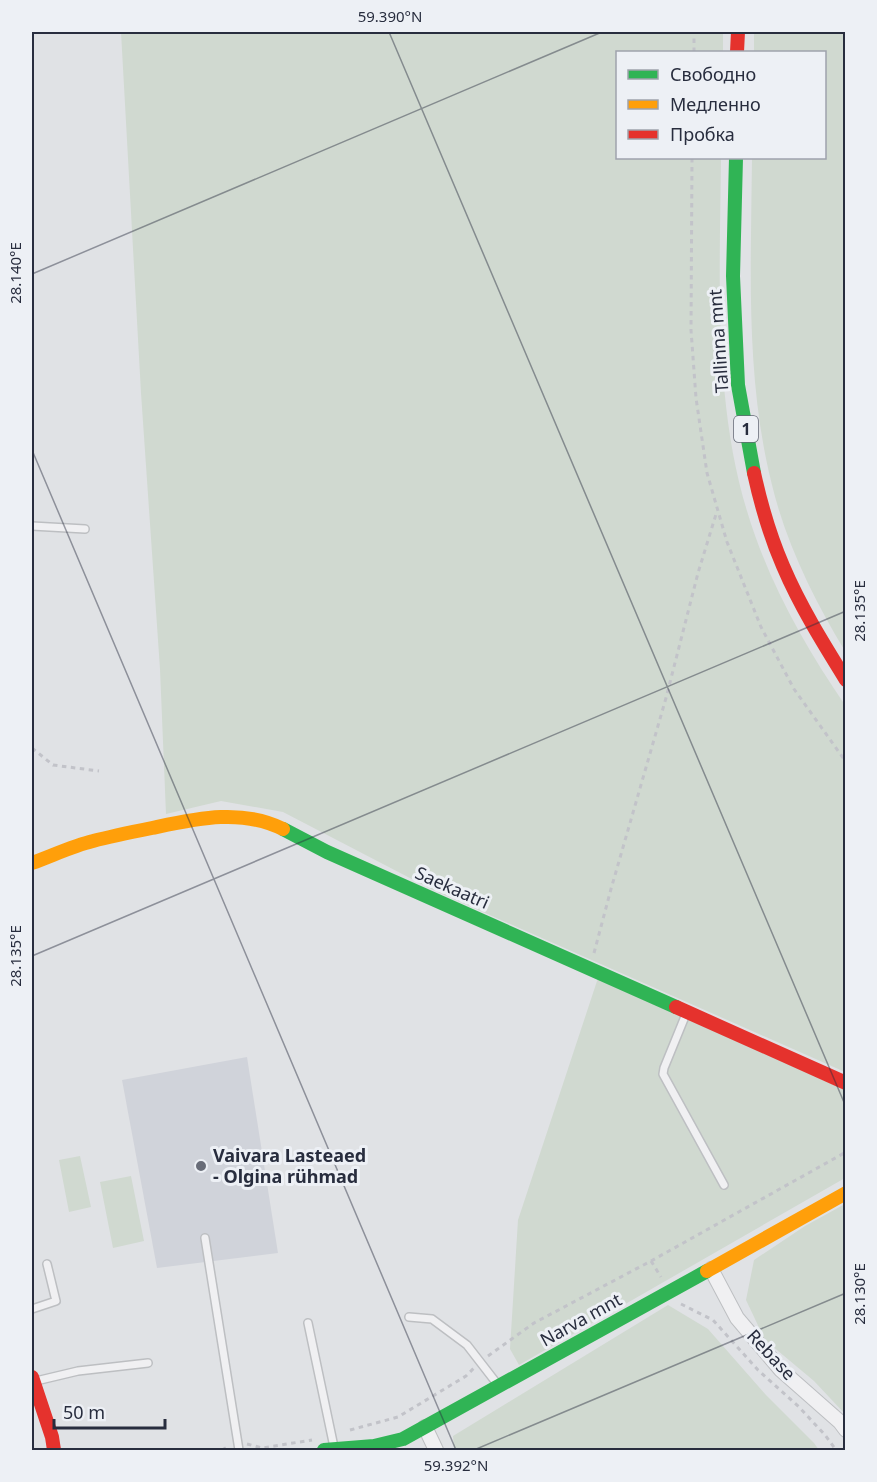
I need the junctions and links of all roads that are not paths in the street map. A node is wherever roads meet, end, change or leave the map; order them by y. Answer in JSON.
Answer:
{"nodes":[{"id":1,"x":738,"y":32,"type":"edge"},
{"id":2,"x":737,"y":51,"type":"edge"},
{"id":3,"x":735,"y":159,"type":"edge"},
{"id":4,"x":32,"y":526,"type":"edge"},
{"id":5,"x":85,"y":529,"type":"dead end"},
{"id":6,"x":846,"y":680,"type":"edge"},
{"id":7,"x":32,"y":863,"type":"edge"},
{"id":8,"x":687,"y":1012,"type":"junction"},
{"id":9,"x":846,"y":1083,"type":"edge"},
{"id":10,"x":724,"y":1185,"type":"dead end"},
{"id":11,"x":846,"y":1193,"type":"edge"},
{"id":12,"x":205,"y":1238,"type":"dead end"},
{"id":13,"x":47,"y":1264,"type":"dead end"},
{"id":14,"x":711,"y":1269,"type":"junction"},
{"id":15,"x":32,"y":1309,"type":"edge"},
{"id":16,"x":409,"y":1317,"type":"dead end"},
{"id":17,"x":308,"y":1323,"type":"dead end"},
{"id":18,"x":148,"y":1364,"type":"dead end"},
{"id":19,"x":32,"y":1379,"type":"edge"},
{"id":20,"x":498,"y":1386,"type":"junction"},
{"id":21,"x":425,"y":1427,"type":"junction"},
{"id":22,"x":846,"y":1430,"type":"edge"},
{"id":23,"x":238,"y":1447,"type":"edge"},
{"id":24,"x":54,"y":1450,"type":"edge"},
{"id":25,"x":329,"y":1450,"type":"edge"},
{"id":26,"x":435,"y":1450,"type":"edge"}],
"edges":[{"from":1,"to":2,"type":"main road"},
{"from":3,"to":6,"type":"main road","name":"Tallinna mnt","number":"1"},
{"from":4,"to":5,"type":"lane"},
{"from":7,"to":8,"type":"main road","name":"Saekaatri"},
{"from":8,"to":9,"type":"main road","name":"Saekaatri"},
{"from":8,"to":10,"type":"lane"},
{"from":11,"to":14,"type":"main road","name":"Narva mnt"},
{"from":12,"to":23,"type":"lane"},
{"from":13,"to":15,"type":"lane"},
{"from":14,"to":20,"type":"main road","name":"Narva mnt"},
{"from":14,"to":22,"type":"street","name":"Rebase"},
{"from":16,"to":20,"type":"lane"},
{"from":17,"to":25,"type":"lane"},
{"from":18,"to":19,"type":"lane"},
{"from":19,"to":24,"type":"main road"},
{"from":20,"to":21,"type":"main road","name":"Narva mnt"},
{"from":21,"to":25,"type":"main road","name":"Narva mnt"},
{"from":21,"to":26,"type":"street"}]}
